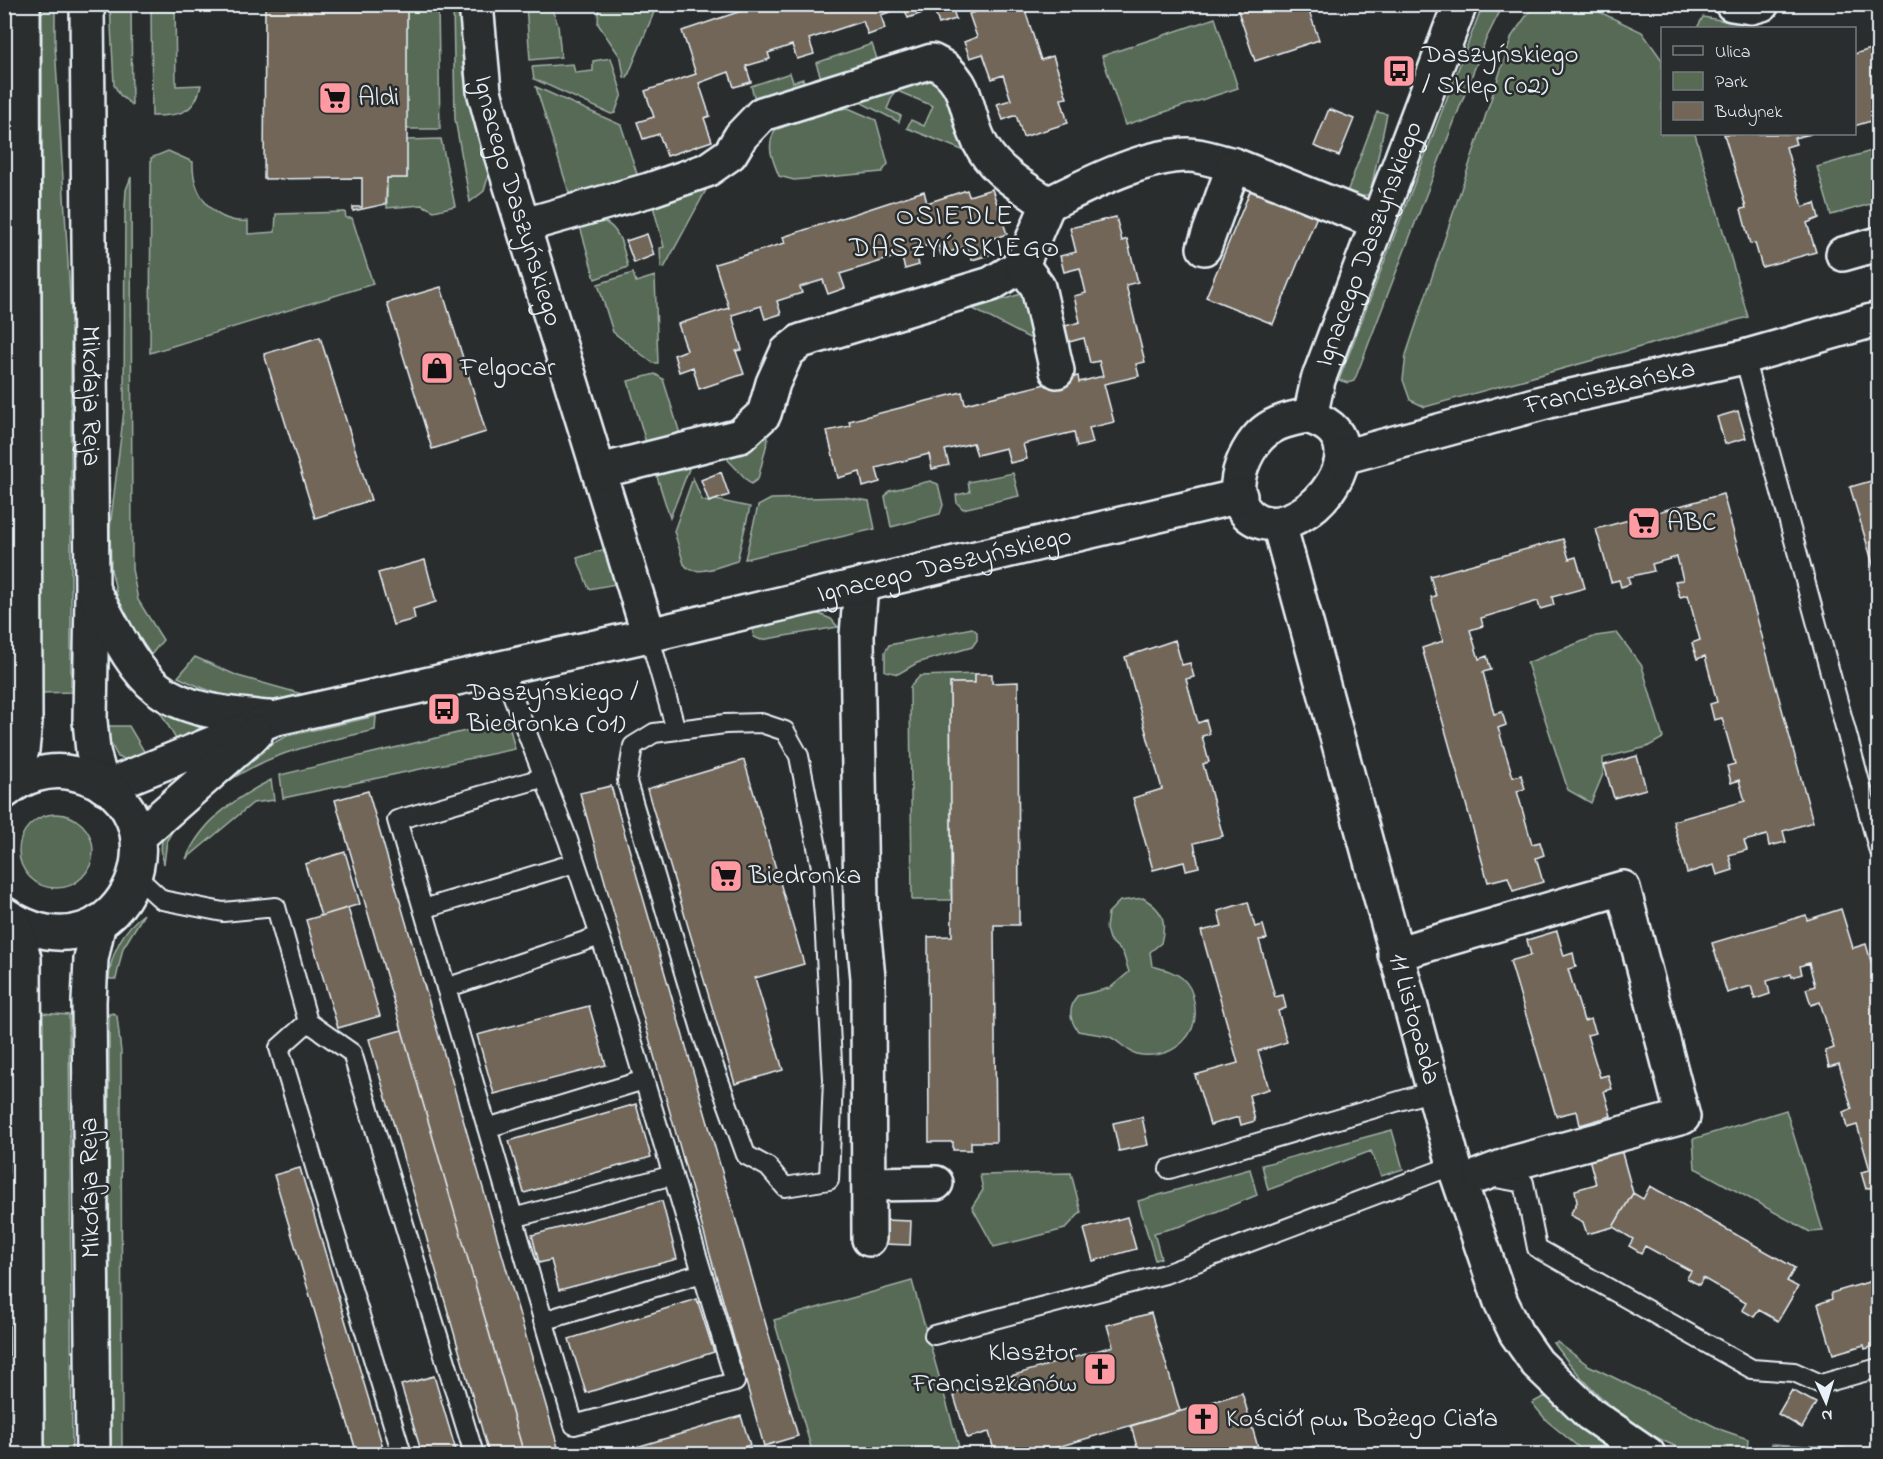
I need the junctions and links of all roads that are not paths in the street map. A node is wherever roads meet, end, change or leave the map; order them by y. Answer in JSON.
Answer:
{"nodes":[{"id":1,"x":23,"y":4,"type":"edge"},
{"id":2,"x":87,"y":4,"type":"edge"},
{"id":3,"x":476,"y":4,"type":"edge"},
{"id":4,"x":1460,"y":4,"type":"edge"},
{"id":5,"x":1732,"y":4,"type":"edge"},
{"id":6,"x":1761,"y":4,"type":"edge"},
{"id":7,"x":1233,"y":165,"type":"junction"},
{"id":8,"x":1048,"y":204,"type":"junction"},
{"id":9,"x":1377,"y":222,"type":"junction"},
{"id":10,"x":525,"y":225,"type":"junction"},
{"id":11,"x":1878,"y":244,"type":"edge"},
{"id":12,"x":1204,"y":248,"type":"dead end"},
{"id":13,"x":1843,"y":254,"type":"dead end"},
{"id":14,"x":1022,"y":265,"type":"junction"},
{"id":15,"x":1878,"y":319,"type":"edge"},
{"id":16,"x":1744,"y":357,"type":"junction"},
{"id":17,"x":1057,"y":371,"type":"dead end"},
{"id":18,"x":1310,"y":417,"type":"junction"},
{"id":19,"x":1343,"y":457,"type":"junction"},
{"id":20,"x":600,"y":471,"type":"junction"},
{"id":21,"x":1240,"y":496,"type":"junction"},
{"id":22,"x":1279,"y":524,"type":"junction"},
{"id":23,"x":861,"y":585,"type":"junction"},
{"id":24,"x":92,"y":590,"type":"junction"},
{"id":25,"x":649,"y":635,"type":"junction"},
{"id":26,"x":502,"y":668,"type":"junction"},
{"id":27,"x":273,"y":719,"type":"junction"},
{"id":28,"x":676,"y":730,"type":"junction"},
{"id":29,"x":542,"y":778,"type":"junction"},
{"id":30,"x":103,"y":786,"type":"junction"},
{"id":31,"x":6,"y":791,"type":"edge"},
{"id":32,"x":138,"y":837,"type":"junction"},
{"id":33,"x":1878,"y":848,"type":"edge"},
{"id":34,"x":576,"y":864,"type":"junction"},
{"id":35,"x":136,"y":876,"type":"junction"},
{"id":36,"x":423,"y":909,"type":"junction"},
{"id":37,"x":7,"y":915,"type":"edge"},
{"id":38,"x":99,"y":922,"type":"junction"},
{"id":39,"x":600,"y":936,"type":"junction"},
{"id":40,"x":1395,"y":954,"type":"junction"},
{"id":41,"x":446,"y":988,"type":"junction"},
{"id":42,"x":308,"y":1022,"type":"junction"},
{"id":43,"x":644,"y":1080,"type":"junction"},
{"id":44,"x":1433,"y":1091,"type":"junction"},
{"id":45,"x":487,"y":1128,"type":"junction"},
{"id":46,"x":1169,"y":1169,"type":"dead end"},
{"id":47,"x":1468,"y":1170,"type":"junction"},
{"id":48,"x":673,"y":1175,"type":"junction"},
{"id":49,"x":936,"y":1183,"type":"dead end"},
{"id":50,"x":869,"y":1184,"type":"junction"},
{"id":51,"x":513,"y":1218,"type":"junction"},
{"id":52,"x":869,"y":1239,"type":"dead end"},
{"id":53,"x":702,"y":1273,"type":"junction"},
{"id":54,"x":543,"y":1321,"type":"junction"},
{"id":55,"x":934,"y":1335,"type":"dead end"},
{"id":56,"x":1878,"y":1368,"type":"edge"},
{"id":57,"x":27,"y":1455,"type":"edge"},
{"id":58,"x":93,"y":1455,"type":"edge"},
{"id":59,"x":402,"y":1455,"type":"edge"},
{"id":60,"x":474,"y":1455,"type":"edge"},
{"id":61,"x":1648,"y":1455,"type":"edge"}],
"edges":[{"from":1,"to":31,"type":"street"},
{"from":2,"to":24,"type":"street","name":"Mikołaja Reja"},
{"from":3,"to":10,"type":"street","name":"Ignacego Daszyńskiego"},
{"from":4,"to":9,"type":"street","name":"Ignacego Daszyńskiego"},
{"from":5,"to":6,"type":"street"},
{"from":7,"to":8,"type":"street"},
{"from":7,"to":9,"type":"street"},
{"from":7,"to":12,"type":"street"},
{"from":8,"to":10,"type":"street"},
{"from":8,"to":14,"type":"street"},
{"from":9,"to":18,"type":"street","name":"Ignacego Daszyńskiego"},
{"from":10,"to":20,"type":"street","name":"Ignacego Daszyńskiego"},
{"from":11,"to":13,"type":"street"},
{"from":14,"to":17,"type":"street"},
{"from":14,"to":20,"type":"street"},
{"from":15,"to":16,"type":"street","name":"Franciszkańska"},
{"from":16,"to":19,"type":"street","name":"Franciszkańska"},
{"from":16,"to":33,"type":"lane"},
{"from":18,"to":19,"type":"street"},
{"from":18,"to":21,"type":"street"},
{"from":19,"to":22,"type":"street"},
{"from":20,"to":25,"type":"street","name":"Ignacego Daszyńskiego"},
{"from":21,"to":22,"type":"street"},
{"from":21,"to":23,"type":"street","name":"Ignacego Daszyńskiego"},
{"from":22,"to":40,"type":"street","name":"11 Listopada"},
{"from":23,"to":25,"type":"street","name":"Ignacego Daszyńskiego"},
{"from":23,"to":50,"type":"street"},
{"from":24,"to":27,"type":"street","name":"Ignacego Daszyńskiego"},
{"from":24,"to":30,"type":"street","name":"Mikołaja Reja"},
{"from":25,"to":26,"type":"street","name":"Ignacego Daszyńskiego"},
{"from":25,"to":28,"type":"lane"},
{"from":26,"to":27,"type":"street","name":"Ignacego Daszyńskiego"},
{"from":26,"to":29,"type":"lane"},
{"from":27,"to":30,"type":"street","name":"Ignacego Daszyńskiego"},
{"from":27,"to":32,"type":"street","name":"Ignacego Daszyńskiego"},
{"from":28,"to":28,"type":"lane"},
{"from":29,"to":34,"type":"lane"},
{"from":29,"to":36,"type":"lane"},
{"from":30,"to":31,"type":"street"},
{"from":30,"to":32,"type":"street"},
{"from":32,"to":35,"type":"street"},
{"from":34,"to":36,"type":"lane"},
{"from":34,"to":39,"type":"lane"},
{"from":35,"to":38,"type":"street"},
{"from":35,"to":42,"type":"lane"},
{"from":36,"to":41,"type":"lane"},
{"from":37,"to":38,"type":"street"},
{"from":37,"to":57,"type":"street"},
{"from":38,"to":58,"type":"street","name":"Mikołaja Reja"},
{"from":39,"to":41,"type":"lane"},
{"from":39,"to":43,"type":"lane"},
{"from":40,"to":44,"type":"street","name":"11 Listopada"},
{"from":40,"to":47,"type":"street"},
{"from":41,"to":45,"type":"lane"},
{"from":42,"to":59,"type":"lane"},
{"from":42,"to":60,"type":"lane"},
{"from":43,"to":45,"type":"lane"},
{"from":43,"to":48,"type":"lane"},
{"from":44,"to":46,"type":"lane"},
{"from":44,"to":47,"type":"street","name":"11 Listopada"},
{"from":45,"to":51,"type":"lane"},
{"from":47,"to":55,"type":"lane"},
{"from":47,"to":56,"type":"lane"},
{"from":47,"to":61,"type":"street","name":"11 Listopada"},
{"from":48,"to":51,"type":"lane"},
{"from":48,"to":53,"type":"lane"},
{"from":49,"to":50,"type":"street"},
{"from":50,"to":52,"type":"street"},
{"from":51,"to":54,"type":"lane"},
{"from":53,"to":54,"type":"lane"},
{"from":53,"to":54,"type":"lane"}]}
